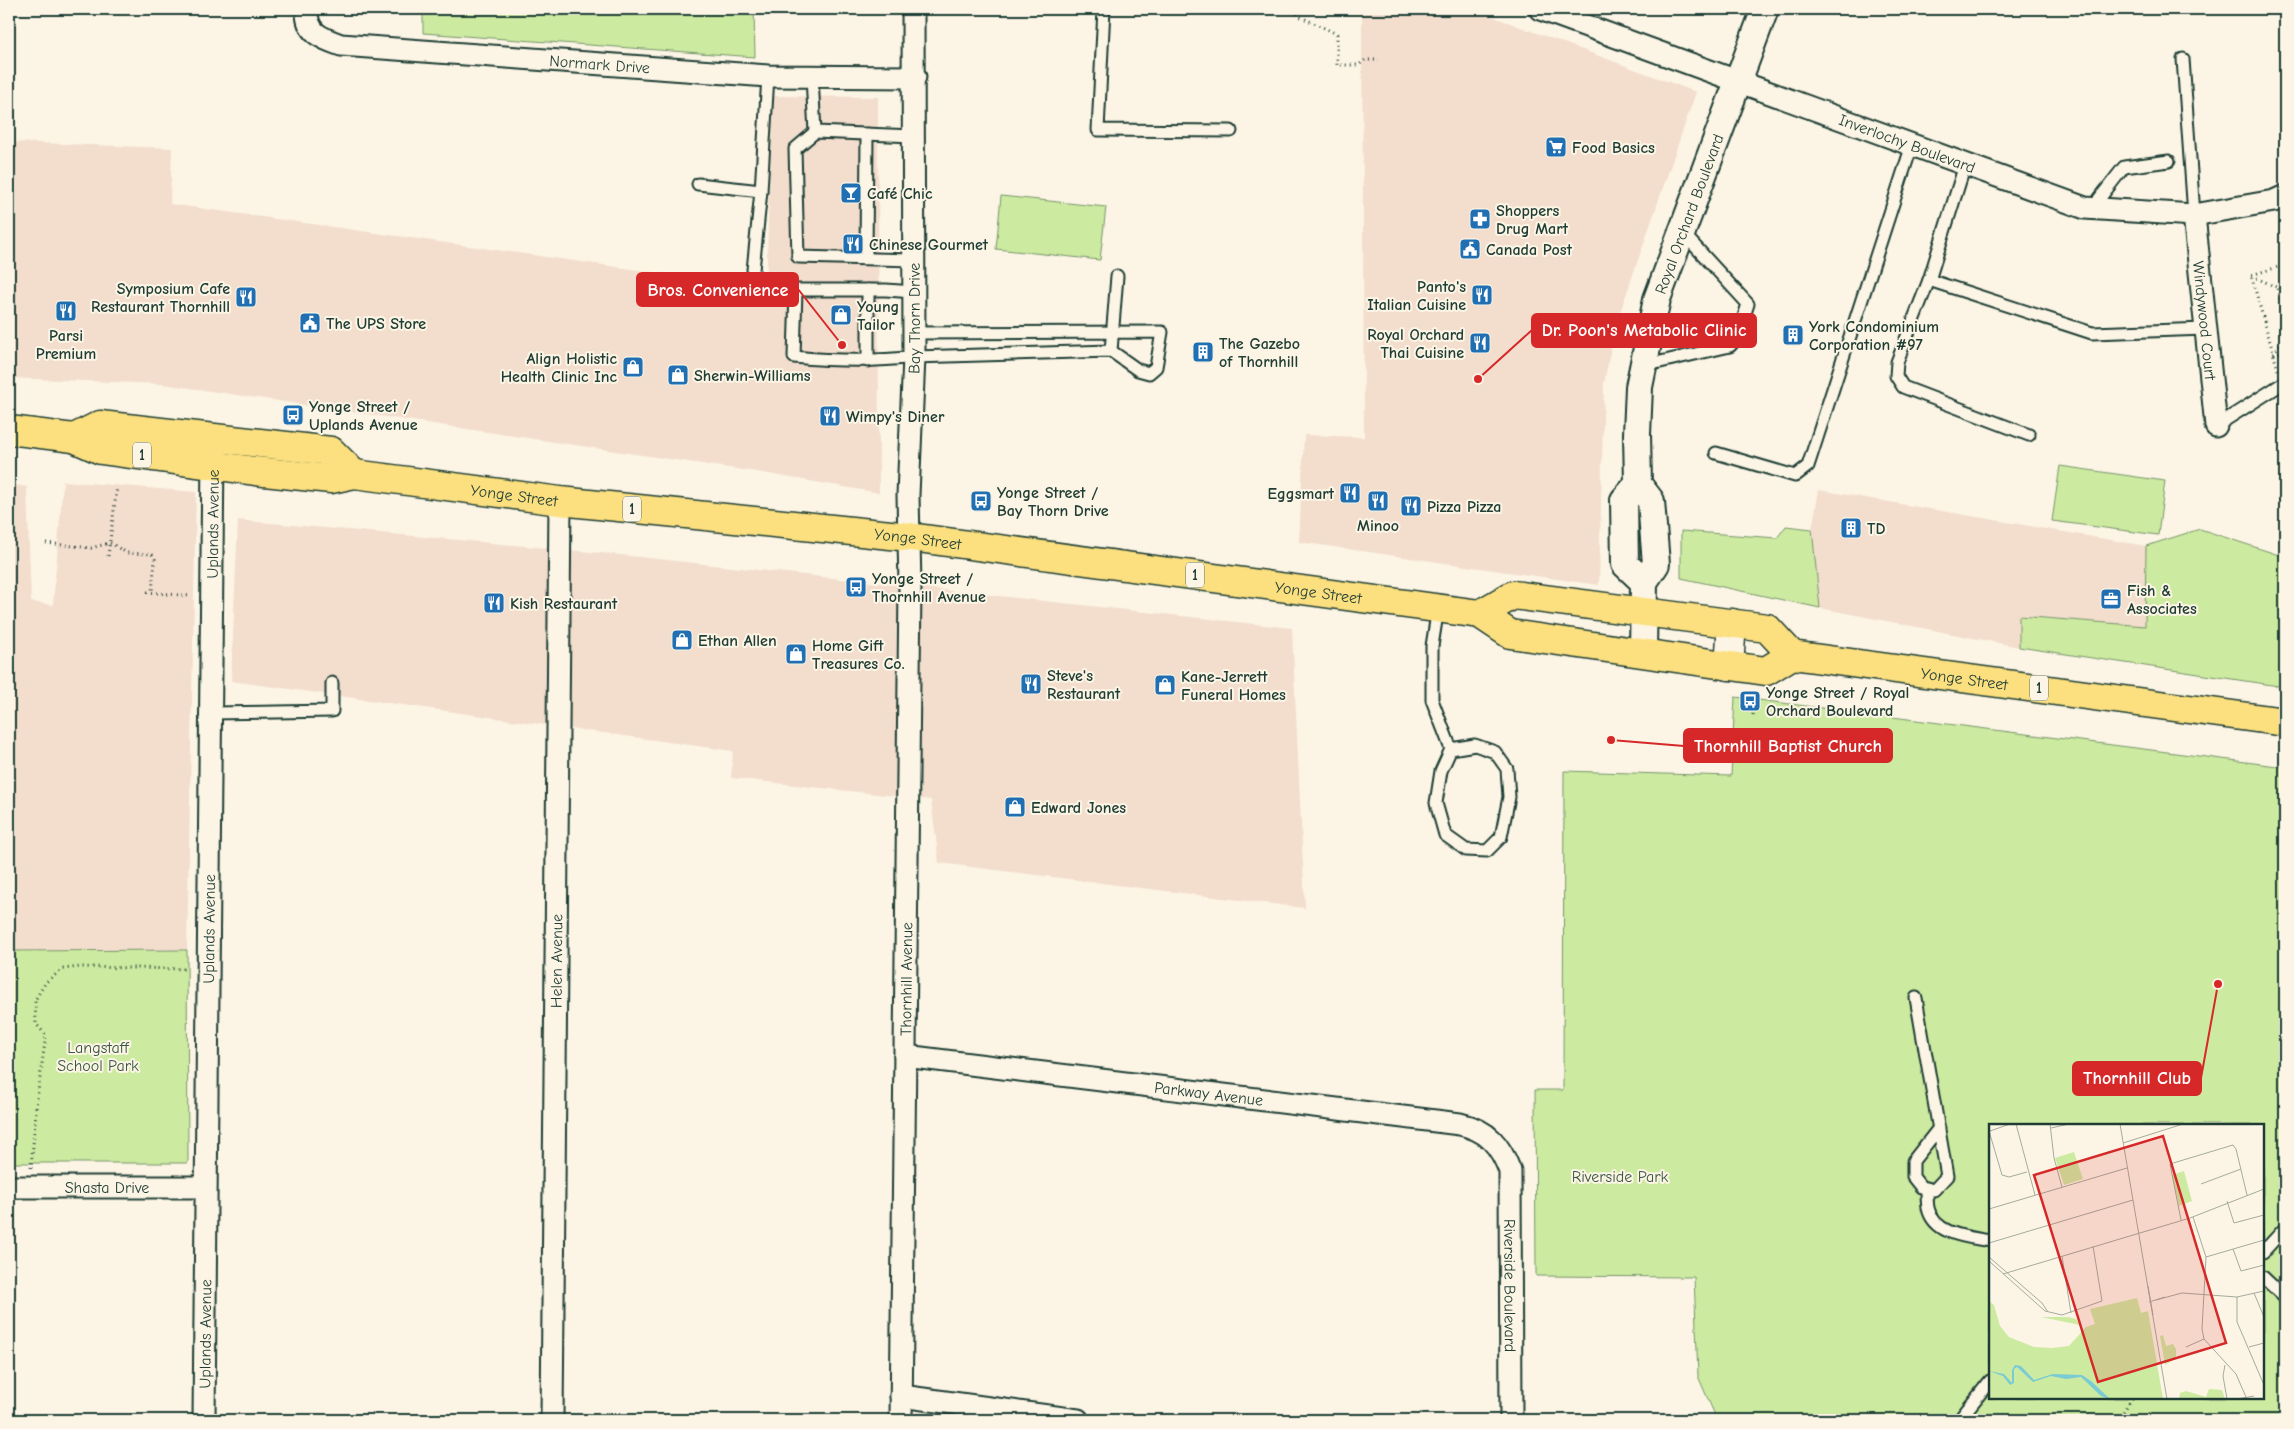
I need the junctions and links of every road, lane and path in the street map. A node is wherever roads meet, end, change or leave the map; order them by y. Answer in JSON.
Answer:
{"nodes":[{"id":1,"x":306,"y":9,"type":"edge"},
{"id":2,"x":914,"y":9,"type":"edge"},
{"id":3,"x":1104,"y":9,"type":"edge"},
{"id":4,"x":1297,"y":9,"type":"edge"},
{"id":5,"x":1540,"y":9,"type":"edge"},
{"id":6,"x":1765,"y":9,"type":"edge"},
{"id":7,"x":2183,"y":59,"type":"dead end"},
{"id":8,"x":1379,"y":60,"type":"dead end"},
{"id":9,"x":768,"y":76,"type":"junction"},
{"id":10,"x":915,"y":76,"type":"junction"},
{"id":11,"x":812,"y":77,"type":"junction"},
{"id":12,"x":1738,"y":82,"type":"junction"},
{"id":13,"x":1232,"y":131,"type":"dead end"},
{"id":14,"x":815,"y":132,"type":"junction"},
{"id":15,"x":867,"y":134,"type":"junction"},
{"id":16,"x":914,"y":136,"type":"junction"},
{"id":17,"x":1912,"y":145,"type":"junction"},
{"id":18,"x":2169,"y":161,"type":"dead end"},
{"id":19,"x":1965,"y":165,"type":"junction"},
{"id":20,"x":698,"y":184,"type":"dead end"},
{"id":21,"x":761,"y":191,"type":"junction"},
{"id":22,"x":2285,"y":196,"type":"edge"},
{"id":23,"x":2096,"y":209,"type":"junction"},
{"id":24,"x":2194,"y":216,"type":"junction"},
{"id":25,"x":1682,"y":232,"type":"junction"},
{"id":26,"x":866,"y":258,"type":"junction"},
{"id":27,"x":914,"y":260,"type":"junction"},
{"id":28,"x":2285,"y":265,"type":"edge"},
{"id":29,"x":753,"y":270,"type":"dead end"},
{"id":30,"x":2251,"y":275,"type":"junction"},
{"id":31,"x":1116,"y":276,"type":"dead end"},
{"id":32,"x":1929,"y":280,"type":"junction"},
{"id":33,"x":2285,"y":283,"type":"edge"},
{"id":34,"x":2278,"y":288,"type":"junction"},
{"id":35,"x":868,"y":290,"type":"junction"},
{"id":36,"x":914,"y":292,"type":"junction"},
{"id":37,"x":2285,"y":292,"type":"edge"},
{"id":38,"x":2285,"y":319,"type":"edge"},
{"id":39,"x":2206,"y":329,"type":"junction"},
{"id":40,"x":1113,"y":331,"type":"junction"},
{"id":41,"x":914,"y":333,"type":"junction"},
{"id":42,"x":2285,"y":337,"type":"edge"},
{"id":43,"x":1111,"y":351,"type":"junction"},
{"id":44,"x":2285,"y":351,"type":"edge"},
{"id":45,"x":2274,"y":354,"type":"junction"},
{"id":46,"x":914,"y":357,"type":"junction"},
{"id":47,"x":868,"y":361,"type":"junction"},
{"id":48,"x":1643,"y":366,"type":"junction"},
{"id":49,"x":2284,"y":382,"type":"edge"},
{"id":50,"x":2216,"y":426,"type":"joint"},
{"id":51,"x":9,"y":430,"type":"edge"},
{"id":52,"x":2029,"y":436,"type":"dead end"},
{"id":53,"x":213,"y":437,"type":"junction"},
{"id":54,"x":74,"y":438,"type":"junction"},
{"id":55,"x":1716,"y":453,"type":"dead end"},
{"id":56,"x":213,"y":465,"type":"junction"},
{"id":57,"x":354,"y":474,"type":"junction"},
{"id":58,"x":117,"y":486,"type":"dead end"},
{"id":59,"x":560,"y":502,"type":"junction"},
{"id":60,"x":910,"y":537,"type":"junction"},
{"id":61,"x":46,"y":543,"type":"dead end"},
{"id":62,"x":110,"y":543,"type":"junction"},
{"id":63,"x":108,"y":556,"type":"dead end"},
{"id":64,"x":147,"y":592,"type":"dead end"},
{"id":65,"x":152,"y":592,"type":"junction"},
{"id":66,"x":190,"y":596,"type":"dead end"},
{"id":67,"x":1438,"y":608,"type":"junction"},
{"id":68,"x":1644,"y":612,"type":"junction"},
{"id":69,"x":1480,"y":614,"type":"junction"},
{"id":70,"x":1732,"y":623,"type":"junction"},
{"id":71,"x":1643,"y":653,"type":"junction"},
{"id":72,"x":1792,"y":655,"type":"junction"},
{"id":73,"x":1729,"y":666,"type":"junction"},
{"id":74,"x":332,"y":683,"type":"dead end"},
{"id":75,"x":1755,"y":697,"type":"dead end"},
{"id":76,"x":211,"y":712,"type":"junction"},
{"id":77,"x":1753,"y":714,"type":"dead end"},
{"id":78,"x":2285,"y":722,"type":"edge"},
{"id":79,"x":1450,"y":749,"type":"junction"},
{"id":80,"x":186,"y":968,"type":"dead end"},
{"id":81,"x":1916,"y":998,"type":"dead end"},
{"id":82,"x":905,"y":1056,"type":"junction"},
{"id":83,"x":1939,"y":1128,"type":"junction"},
{"id":84,"x":1503,"y":1154,"type":"joint"},
{"id":85,"x":19,"y":1187,"type":"edge"},
{"id":86,"x":205,"y":1187,"type":"junction"},
{"id":87,"x":1927,"y":1188,"type":"junction"},
{"id":88,"x":2285,"y":1228,"type":"edge"},
{"id":89,"x":1989,"y":1241,"type":"edge"},
{"id":90,"x":2264,"y":1251,"type":"edge"},
{"id":91,"x":2264,"y":1278,"type":"edge"},
{"id":92,"x":2285,"y":1298,"type":"edge"},
{"id":93,"x":1989,"y":1382,"type":"edge"},
{"id":94,"x":901,"y":1396,"type":"junction"},
{"id":95,"x":2131,"y":1399,"type":"edge"},
{"id":96,"x":204,"y":1420,"type":"edge"},
{"id":97,"x":552,"y":1420,"type":"edge"},
{"id":98,"x":901,"y":1420,"type":"edge"},
{"id":99,"x":1078,"y":1420,"type":"edge"},
{"id":100,"x":1510,"y":1420,"type":"edge"},
{"id":101,"x":1959,"y":1420,"type":"edge"},
{"id":102,"x":2118,"y":1420,"type":"edge"}],
"edges":[{"from":1,"to":9,"type":"street","name":"Normark Drive"},
{"from":2,"to":10,"type":"street","name":"Bay Thorn Drive"},
{"from":3,"to":13,"type":"lane"},
{"from":4,"to":8,"type":"path"},
{"from":5,"to":12,"type":"street","name":"Inverlochy Boulevard"},
{"from":6,"to":12,"type":"street","name":"Royal Orchard Boulevard"},
{"from":7,"to":24,"type":"lane"},
{"from":9,"to":11,"type":"street","name":"Normark Drive"},
{"from":9,"to":21,"type":"lane"},
{"from":10,"to":11,"type":"street","name":"Normark Drive"},
{"from":10,"to":16,"type":"street","name":"Bay Thorn Drive"},
{"from":11,"to":14,"type":"lane"},
{"from":12,"to":17,"type":"street","name":"Inverlochy Boulevard"},
{"from":12,"to":25,"type":"street","name":"Royal Orchard Boulevard"},
{"from":14,"to":15,"type":"lane"},
{"from":14,"to":26,"type":"lane"},
{"from":15,"to":16,"type":"lane"},
{"from":15,"to":26,"type":"lane"},
{"from":16,"to":27,"type":"street","name":"Bay Thorn Drive"},
{"from":17,"to":19,"type":"street","name":"Inverlochy Boulevard"},
{"from":17,"to":55,"type":"lane"},
{"from":18,"to":23,"type":"lane"},
{"from":19,"to":23,"type":"street","name":"Inverlochy Boulevard"},
{"from":19,"to":32,"type":"lane"},
{"from":20,"to":21,"type":"lane"},
{"from":21,"to":29,"type":"lane"},
{"from":22,"to":24,"type":"street","name":"Inverlochy Boulevard"},
{"from":23,"to":24,"type":"street","name":"Inverlochy Boulevard"},
{"from":24,"to":39,"type":"street","name":"Windywood Court"},
{"from":25,"to":48,"type":"street","name":"Royal Orchard Boulevard"},
{"from":25,"to":48,"type":"lane"},
{"from":26,"to":27,"type":"lane"},
{"from":27,"to":36,"type":"street","name":"Bay Thorn Drive"},
{"from":28,"to":30,"type":"path"},
{"from":30,"to":34,"type":"path"},
{"from":30,"to":45,"type":"path"},
{"from":31,"to":40,"type":"lane"},
{"from":32,"to":39,"type":"lane"},
{"from":32,"to":52,"type":"lane"},
{"from":33,"to":34,"type":"path"},
{"from":34,"to":37,"type":"path"},
{"from":34,"to":38,"type":"path"},
{"from":35,"to":36,"type":"lane"},
{"from":35,"to":47,"type":"lane"},
{"from":35,"to":47,"type":"lane"},
{"from":36,"to":41,"type":"street","name":"Bay Thorn Drive"},
{"from":39,"to":50,"type":"street","name":"Windywood Court"},
{"from":40,"to":41,"type":"lane"},
{"from":40,"to":43,"type":"lane"},
{"from":40,"to":43,"type":"lane"},
{"from":41,"to":46,"type":"street","name":"Bay Thorn Drive"},
{"from":42,"to":45,"type":"path"},
{"from":43,"to":46,"type":"lane"},
{"from":44,"to":45,"type":"path"},
{"from":45,"to":49,"type":"path"},
{"from":46,"to":47,"type":"lane"},
{"from":46,"to":60,"type":"street","name":"Bay Thorn Drive"},
{"from":48,"to":68,"type":"street","name":"Royal Orchard Boulevard"},
{"from":49,"to":50,"type":"lane"},
{"from":51,"to":54,"type":"main road","name":"Yonge Street","number":"1"},
{"from":53,"to":54,"type":"main road","number":"1"},
{"from":53,"to":56,"type":"street","name":"Uplands Avenue"},
{"from":53,"to":57,"type":"main road","number":"1"},
{"from":54,"to":56,"type":"main road","name":"Yonge Street","number":"1"},
{"from":56,"to":57,"type":"main road","name":"Yonge Street","number":"1"},
{"from":56,"to":76,"type":"street","name":"Uplands Avenue"},
{"from":57,"to":59,"type":"main road","name":"Yonge Street","number":"1"},
{"from":58,"to":62,"type":"path"},
{"from":59,"to":60,"type":"main road","name":"Yonge Street","number":"1"},
{"from":59,"to":97,"type":"street","name":"Helen Avenue"},
{"from":60,"to":67,"type":"main road","name":"Yonge Street","number":"1"},
{"from":60,"to":82,"type":"street","name":"Thornhill Avenue"},
{"from":61,"to":62,"type":"path"},
{"from":62,"to":63,"type":"path"},
{"from":62,"to":65,"type":"path"},
{"from":64,"to":65,"type":"path"},
{"from":65,"to":66,"type":"path"},
{"from":67,"to":69,"type":"main road","name":"Yonge Street","number":"1"},
{"from":67,"to":79,"type":"lane"},
{"from":68,"to":69,"type":"main road"},
{"from":68,"to":70,"type":"main road"},
{"from":68,"to":71,"type":"street","name":"Royal Orchard Boulevard"},
{"from":69,"to":71,"type":"main road","name":"Yonge Street","number":"1"},
{"from":70,"to":72,"type":"main road"},
{"from":70,"to":73,"type":"main road"},
{"from":71,"to":73,"type":"main road","name":"Yonge Street","number":"1"},
{"from":72,"to":73,"type":"main road","name":"Yonge Street","number":"1"},
{"from":72,"to":78,"type":"main road","name":"Yonge Street","number":"1"},
{"from":74,"to":76,"type":"lane"},
{"from":75,"to":77,"type":"path"},
{"from":76,"to":86,"type":"street","name":"Uplands Avenue"},
{"from":79,"to":79,"type":"lane"},
{"from":80,"to":85,"type":"path"},
{"from":81,"to":83,"type":"lane"},
{"from":82,"to":84,"type":"street","name":"Parkway Avenue"},
{"from":82,"to":94,"type":"street","name":"Thornhill Avenue"},
{"from":83,"to":87,"type":"lane"},
{"from":83,"to":87,"type":"lane"},
{"from":84,"to":100,"type":"street","name":"Riverside Boulevard"},
{"from":85,"to":86,"type":"street","name":"Shasta Drive"},
{"from":86,"to":96,"type":"street","name":"Uplands Avenue"},
{"from":87,"to":89,"type":"lane"},
{"from":88,"to":90,"type":"lane"},
{"from":91,"to":92,"type":"lane"},
{"from":93,"to":101,"type":"lane"},
{"from":94,"to":98,"type":"street","name":"Thornhill Avenue"},
{"from":94,"to":99,"type":"street"},
{"from":95,"to":102,"type":"path"}]}
